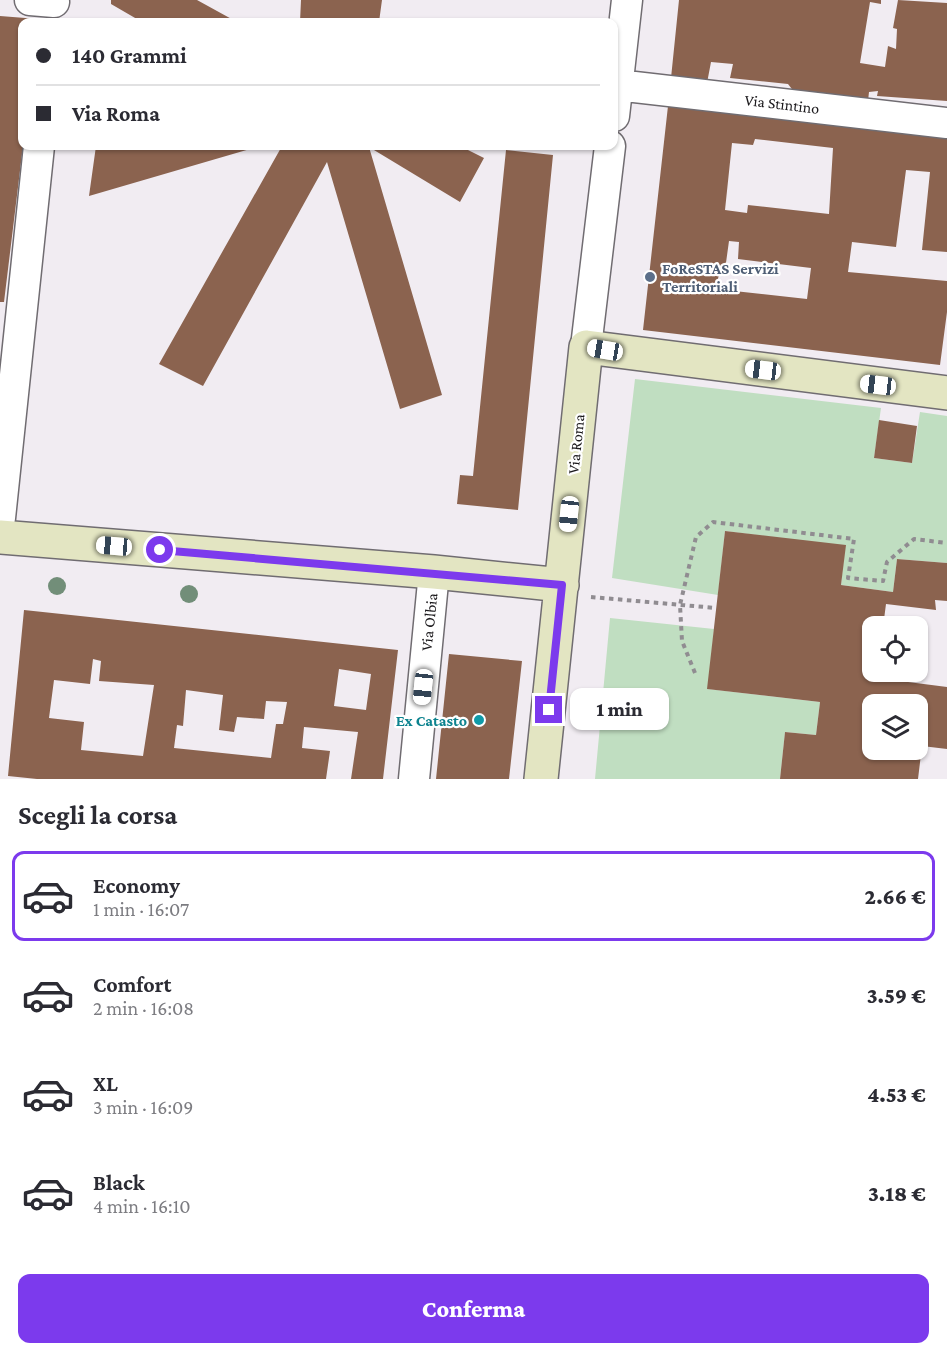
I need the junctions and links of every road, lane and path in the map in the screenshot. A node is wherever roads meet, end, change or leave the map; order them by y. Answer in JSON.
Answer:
{"nodes":[{"id":1,"x":627,"y":0,"type":"edge"},
{"id":2,"x":618,"y":76,"type":"edge"},
{"id":3,"x":618,"y":85,"type":"edge"},
{"id":4,"x":947,"y":123,"type":"edge"},
{"id":5,"x":39,"y":150,"type":"edge"},
{"id":6,"x":610,"y":150,"type":"edge"},
{"id":7,"x":586,"y":347,"type":"junction"},
{"id":8,"x":947,"y":393,"type":"edge"},
{"id":9,"x":0,"y":518,"type":"edge"},
{"id":10,"x":0,"y":537,"type":"edge"},
{"id":11,"x":947,"y":543,"type":"edge"},
{"id":12,"x":434,"y":572,"type":"junction"},
{"id":13,"x":561,"y":590,"type":"junction"},
{"id":14,"x":680,"y":605,"type":"junction"},
{"id":15,"x":716,"y":608,"type":"dead end"},
{"id":16,"x":695,"y":673,"type":"dead end"},
{"id":17,"x":414,"y":779,"type":"edge"},
{"id":18,"x":542,"y":779,"type":"edge"}],
"edges":[{"from":1,"to":2,"type":"street"},
{"from":3,"to":4,"type":"street","name":"Via Stintino"},
{"from":5,"to":9,"type":"street"},
{"from":6,"to":7,"type":"street","name":"Via Roma"},
{"from":7,"to":8,"type":"street"},
{"from":7,"to":13,"type":"street","name":"Via Roma"},
{"from":10,"to":12,"type":"street"},
{"from":11,"to":14,"type":"path"},
{"from":12,"to":13,"type":"street"},
{"from":12,"to":17,"type":"street","name":"Via Olbia"},
{"from":13,"to":14,"type":"path"},
{"from":13,"to":18,"type":"street","name":"Via Roma"},
{"from":14,"to":15,"type":"path"},
{"from":14,"to":16,"type":"path"}]}
